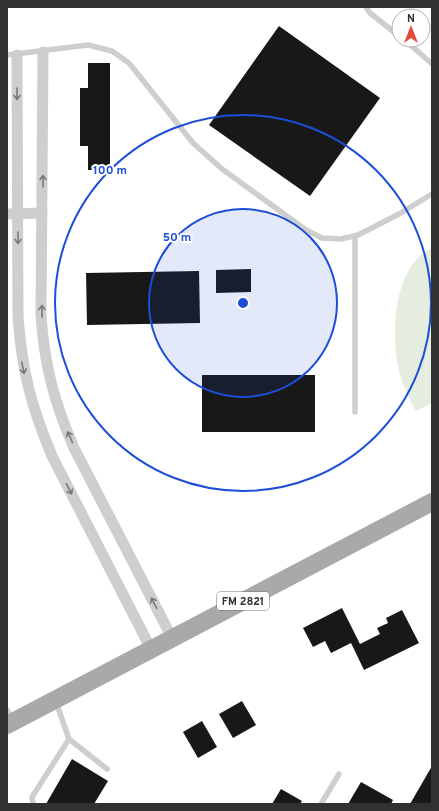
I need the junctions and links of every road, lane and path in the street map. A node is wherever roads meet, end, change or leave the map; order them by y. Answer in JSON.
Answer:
{"nodes":[{"id":1,"x":366,"y":7,"type":"edge"},
{"id":2,"x":391,"y":30,"type":"edge"},
{"id":3,"x":415,"y":48,"type":"edge"},
{"id":4,"x":43,"y":52,"type":"junction"},
{"id":5,"x":12,"y":55,"type":"edge"},
{"id":6,"x":432,"y":64,"type":"edge"},
{"id":7,"x":432,"y":194,"type":"edge"},
{"id":8,"x":12,"y":214,"type":"edge"},
{"id":9,"x":42,"y":214,"type":"junction"},
{"id":10,"x":355,"y":236,"type":"junction"},
{"id":11,"x":355,"y":412,"type":"dead end"},
{"id":12,"x":432,"y":502,"type":"edge"},
{"id":13,"x":172,"y":638,"type":"junction"},
{"id":14,"x":151,"y":649,"type":"junction"},
{"id":15,"x":55,"y":700,"type":"junction"},
{"id":16,"x":8,"y":716,"type":"edge"},
{"id":17,"x":7,"y":737,"type":"edge"},
{"id":18,"x":69,"y":739,"type":"junction"},
{"id":19,"x":107,"y":769,"type":"dead end"},
{"id":20,"x":339,"y":774,"type":"dead end"},
{"id":21,"x":33,"y":804,"type":"edge"},
{"id":22,"x":321,"y":804,"type":"edge"}],
"edges":[{"from":1,"to":2,"type":"lane"},
{"from":3,"to":6,"type":"lane"},
{"from":4,"to":5,"type":"lane"},
{"from":9,"to":4,"type":"street","one_way":true},
{"from":4,"to":10,"type":"lane"},
{"from":5,"to":8,"type":"street","one_way":true},
{"from":7,"to":10,"type":"lane"},
{"from":8,"to":9,"type":"street"},
{"from":8,"to":14,"type":"street","one_way":true},
{"from":13,"to":9,"type":"street","one_way":true},
{"from":10,"to":11,"type":"lane"},
{"from":12,"to":13,"type":"main road","number":"FM 2821"},
{"from":13,"to":14,"type":"main road","number":"FM 2821"},
{"from":14,"to":15,"type":"main road","number":"FM 2821"},
{"from":15,"to":16,"type":"main road"},
{"from":15,"to":17,"type":"main road"},
{"from":15,"to":18,"type":"lane"},
{"from":18,"to":19,"type":"lane"},
{"from":18,"to":21,"type":"lane"},
{"from":20,"to":22,"type":"lane"}]}
